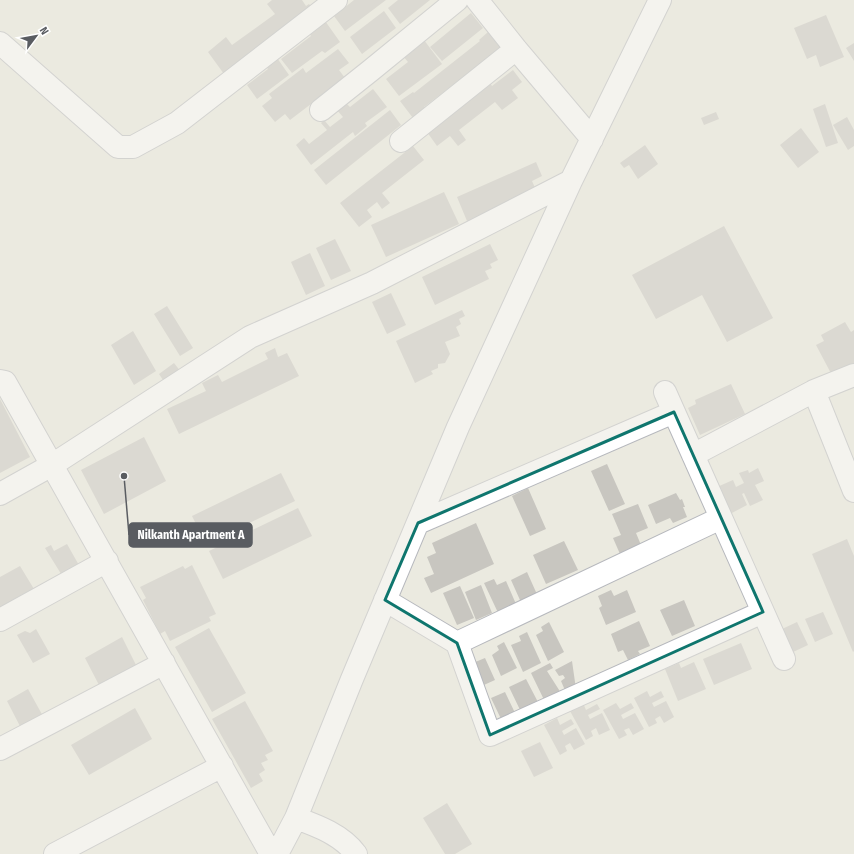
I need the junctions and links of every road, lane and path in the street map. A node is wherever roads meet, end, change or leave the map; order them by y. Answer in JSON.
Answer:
{"nodes":[{"id":1,"x":336,"y":0,"type":"edge"},
{"id":2,"x":457,"y":0,"type":"edge"},
{"id":3,"x":478,"y":0,"type":"edge"},
{"id":4,"x":660,"y":0,"type":"edge"},
{"id":5,"x":0,"y":43,"type":"edge"},
{"id":6,"x":516,"y":49,"type":"junction"},
{"id":7,"x":320,"y":110,"type":"dead end"},
{"id":8,"x":592,"y":138,"type":"junction"},
{"id":9,"x":401,"y":141,"type":"dead end"},
{"id":10,"x":570,"y":181,"type":"junction"},
{"id":11,"x":854,"y":375,"type":"edge"},
{"id":12,"x":0,"y":381,"type":"edge"},
{"id":13,"x":814,"y":391,"type":"junction"},
{"id":14,"x":665,"y":392,"type":"dead end"},
{"id":15,"x":674,"y":412,"type":"junction"},
{"id":16,"x":693,"y":455,"type":"junction"},
{"id":17,"x":52,"y":465,"type":"junction"},
{"id":18,"x":854,"y":491,"type":"edge"},
{"id":19,"x":0,"y":494,"type":"edge"},
{"id":20,"x":721,"y":518,"type":"junction"},
{"id":21,"x":418,"y":523,"type":"junction"},
{"id":22,"x":107,"y":561,"type":"junction"},
{"id":23,"x":385,"y":600,"type":"junction"},
{"id":24,"x":763,"y":612,"type":"junction"},
{"id":25,"x":0,"y":620,"type":"edge"},
{"id":26,"x":457,"y":644,"type":"junction"},
{"id":27,"x":784,"y":659,"type":"dead end"},
{"id":28,"x":164,"y":662,"type":"junction"},
{"id":29,"x":0,"y":749,"type":"edge"},
{"id":30,"x":222,"y":766,"type":"junction"},
{"id":31,"x":296,"y":818,"type":"junction"},
{"id":32,"x":55,"y":854,"type":"edge"},
{"id":33,"x":271,"y":854,"type":"edge"},
{"id":34,"x":277,"y":854,"type":"edge"},
{"id":35,"x":356,"y":854,"type":"edge"}],
"edges":[{"from":1,"to":5,"type":"street"},
{"from":2,"to":7,"type":"street"},
{"from":3,"to":6,"type":"street"},
{"from":4,"to":8,"type":"street"},
{"from":6,"to":8,"type":"street"},
{"from":6,"to":9,"type":"street"},
{"from":8,"to":10,"type":"street"},
{"from":10,"to":17,"type":"street"},
{"from":10,"to":21,"type":"street"},
{"from":11,"to":13,"type":"street"},
{"from":12,"to":17,"type":"street"},
{"from":13,"to":16,"type":"street"},
{"from":13,"to":18,"type":"street"},
{"from":14,"to":15,"type":"street"},
{"from":15,"to":16,"type":"street"},
{"from":15,"to":21,"type":"street"},
{"from":16,"to":20,"type":"street"},
{"from":17,"to":19,"type":"street"},
{"from":17,"to":22,"type":"street"},
{"from":20,"to":24,"type":"street"},
{"from":20,"to":26,"type":"street"},
{"from":21,"to":23,"type":"street"},
{"from":22,"to":25,"type":"street"},
{"from":22,"to":28,"type":"street"},
{"from":23,"to":26,"type":"street"},
{"from":23,"to":31,"type":"street"},
{"from":24,"to":26,"type":"street"},
{"from":24,"to":27,"type":"street"},
{"from":28,"to":29,"type":"street"},
{"from":28,"to":30,"type":"street"},
{"from":30,"to":32,"type":"street"},
{"from":30,"to":33,"type":"street"},
{"from":31,"to":34,"type":"street"},
{"from":31,"to":35,"type":"street"}]}
